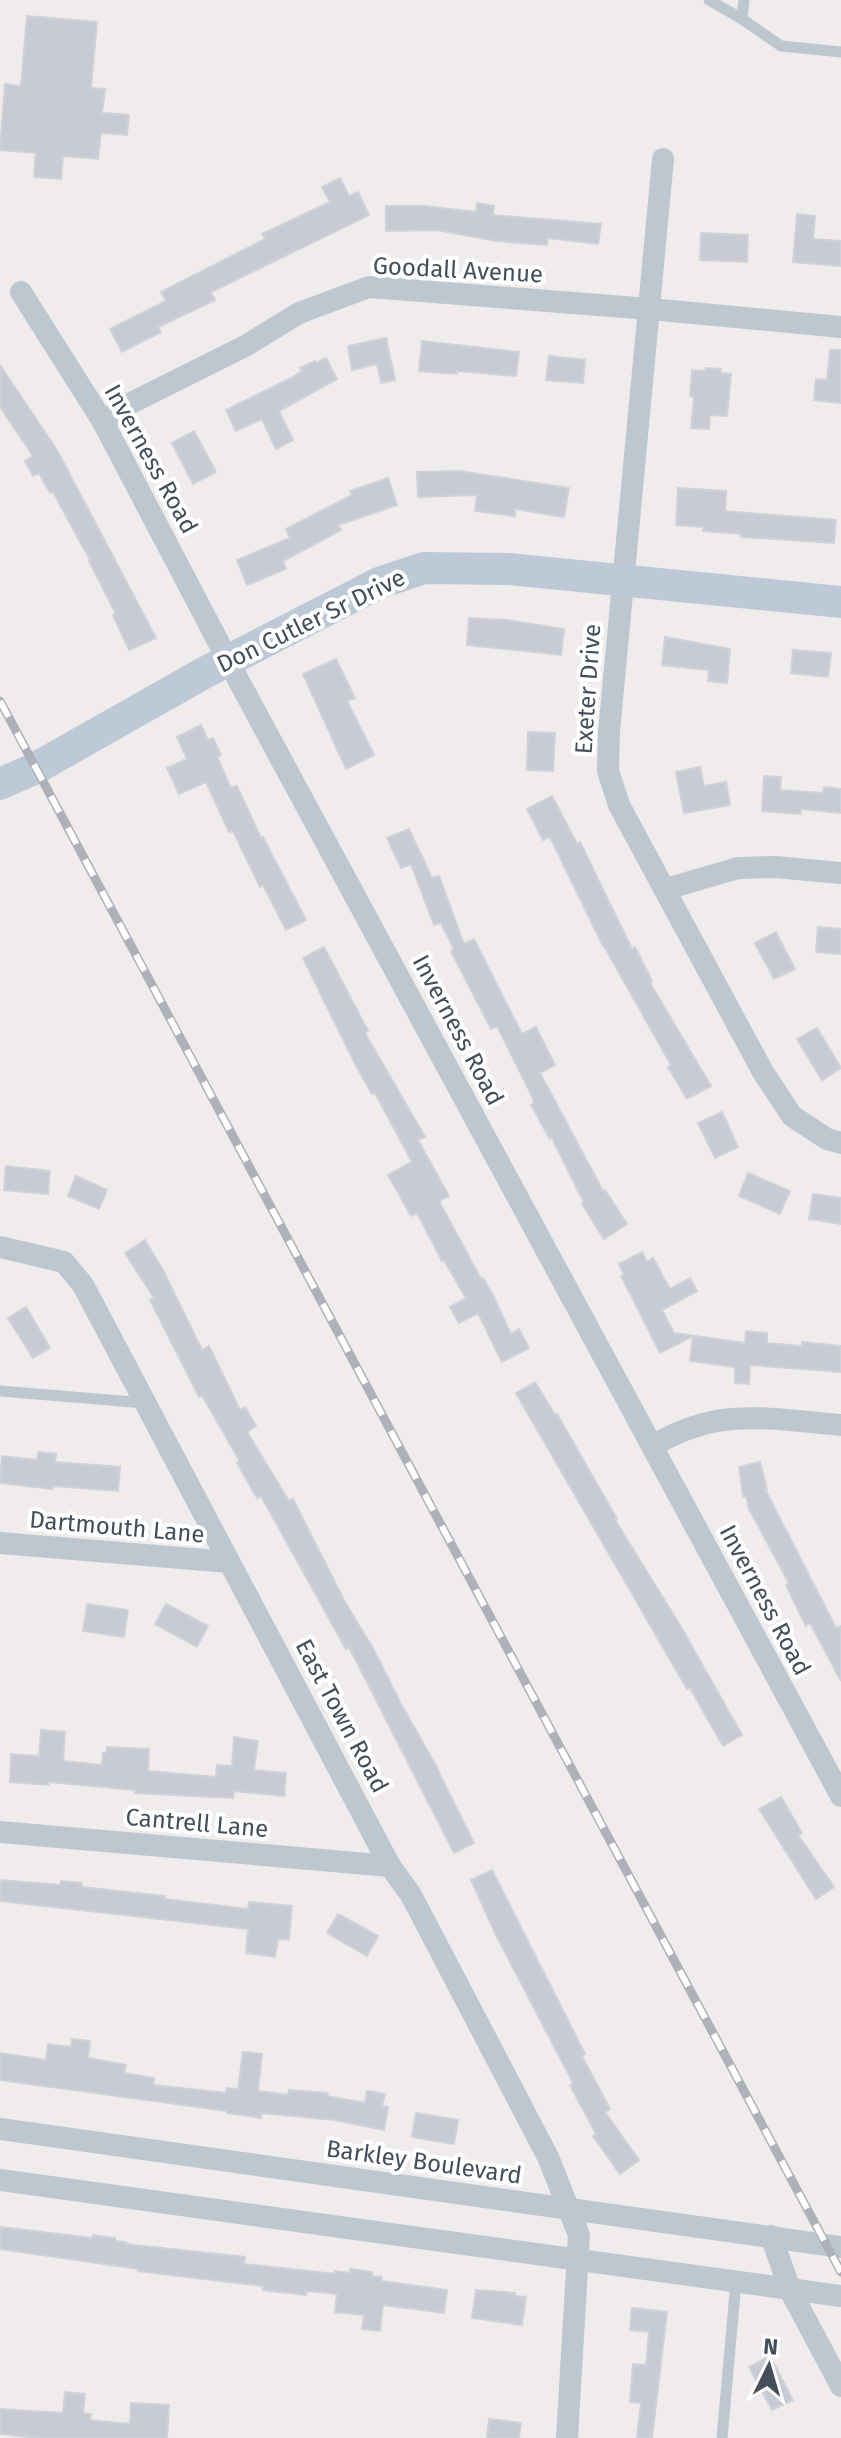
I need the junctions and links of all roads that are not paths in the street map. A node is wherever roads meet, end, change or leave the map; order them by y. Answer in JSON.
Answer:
{"nodes":[{"id":1,"x":709,"y":0,"type":"edge"},
{"id":2,"x":744,"y":0,"type":"edge"},
{"id":3,"x":742,"y":19,"type":"junction"},
{"id":4,"x":841,"y":52,"type":"edge"},
{"id":5,"x":663,"y":159,"type":"dead end"},
{"id":6,"x":21,"y":292,"type":"dead end"},
{"id":7,"x":650,"y":309,"type":"junction"},
{"id":8,"x":841,"y":327,"type":"edge"},
{"id":9,"x":103,"y":422,"type":"junction"},
{"id":10,"x":623,"y":582,"type":"junction"},
{"id":11,"x":841,"y":602,"type":"edge"},
{"id":12,"x":229,"y":660,"type":"junction"},
{"id":13,"x":0,"y":784,"type":"edge"},
{"id":14,"x":841,"y":873,"type":"edge"},
{"id":15,"x":666,"y":889,"type":"junction"},
{"id":16,"x":841,"y":1143,"type":"edge"},
{"id":17,"x":0,"y":1247,"type":"edge"},
{"id":18,"x":0,"y":1391,"type":"edge"},
{"id":19,"x":145,"y":1403,"type":"junction"},
{"id":20,"x":841,"y":1425,"type":"edge"},
{"id":21,"x":653,"y":1446,"type":"junction"},
{"id":22,"x":0,"y":1543,"type":"edge"},
{"id":23,"x":229,"y":1562,"type":"junction"},
{"id":24,"x":841,"y":1796,"type":"edge"},
{"id":25,"x":0,"y":1832,"type":"edge"},
{"id":26,"x":390,"y":1866,"type":"junction"},
{"id":27,"x":0,"y":2129,"type":"edge"},
{"id":28,"x":0,"y":2180,"type":"edge"},
{"id":29,"x":569,"y":2209,"type":"junction"},
{"id":30,"x":771,"y":2236,"type":"junction"},
{"id":31,"x":841,"y":2247,"type":"edge"},
{"id":32,"x":579,"y":2262,"type":"junction"},
{"id":33,"x":736,"y":2282,"type":"junction"},
{"id":34,"x":790,"y":2289,"type":"junction"},
{"id":35,"x":841,"y":2296,"type":"edge"},
{"id":36,"x":841,"y":2386,"type":"edge"},
{"id":37,"x":567,"y":2438,"type":"edge"},
{"id":38,"x":722,"y":2438,"type":"edge"}],
"edges":[{"from":1,"to":3,"type":"lane"},
{"from":2,"to":3,"type":"lane"},
{"from":3,"to":4,"type":"lane"},
{"from":5,"to":7,"type":"street","name":"Exeter Drive"},
{"from":6,"to":9,"type":"street","name":"Inverness Road"},
{"from":7,"to":8,"type":"street","name":"Goodall Avenue"},
{"from":7,"to":9,"type":"street","name":"Goodall Avenue"},
{"from":7,"to":10,"type":"street","name":"Exeter Drive"},
{"from":9,"to":12,"type":"street","name":"Inverness Road"},
{"from":10,"to":11,"type":"street","name":"Don Cutler Sr Drive"},
{"from":10,"to":12,"type":"street","name":"Don Cutler Sr Drive"},
{"from":10,"to":15,"type":"street","name":"Exeter Drive"},
{"from":12,"to":13,"type":"street","name":"Don Cutler Sr Drive"},
{"from":12,"to":21,"type":"street","name":"Inverness Road"},
{"from":14,"to":15,"type":"street"},
{"from":15,"to":16,"type":"street","name":"Exeter Drive"},
{"from":17,"to":19,"type":"street","name":"East Town Road"},
{"from":18,"to":19,"type":"lane"},
{"from":19,"to":23,"type":"street","name":"East Town Road"},
{"from":20,"to":21,"type":"street"},
{"from":21,"to":24,"type":"street","name":"Inverness Road"},
{"from":22,"to":23,"type":"street","name":"Dartmouth Lane"},
{"from":23,"to":26,"type":"street","name":"East Town Road"},
{"from":25,"to":26,"type":"street","name":"Cantrell Lane"},
{"from":26,"to":29,"type":"street","name":"East Town Road"},
{"from":27,"to":29,"type":"street","name":"Barkley Boulevard"},
{"from":28,"to":32,"type":"street"},
{"from":29,"to":30,"type":"street","name":"Barkley Boulevard"},
{"from":29,"to":32,"type":"street","name":"East Town Road"},
{"from":30,"to":31,"type":"street","name":"Barkley Boulevard"},
{"from":30,"to":34,"type":"street"},
{"from":32,"to":33,"type":"street"},
{"from":32,"to":37,"type":"street","name":"East Town Road"},
{"from":33,"to":34,"type":"street"},
{"from":33,"to":38,"type":"lane"},
{"from":34,"to":35,"type":"street"},
{"from":34,"to":36,"type":"street"}]}
